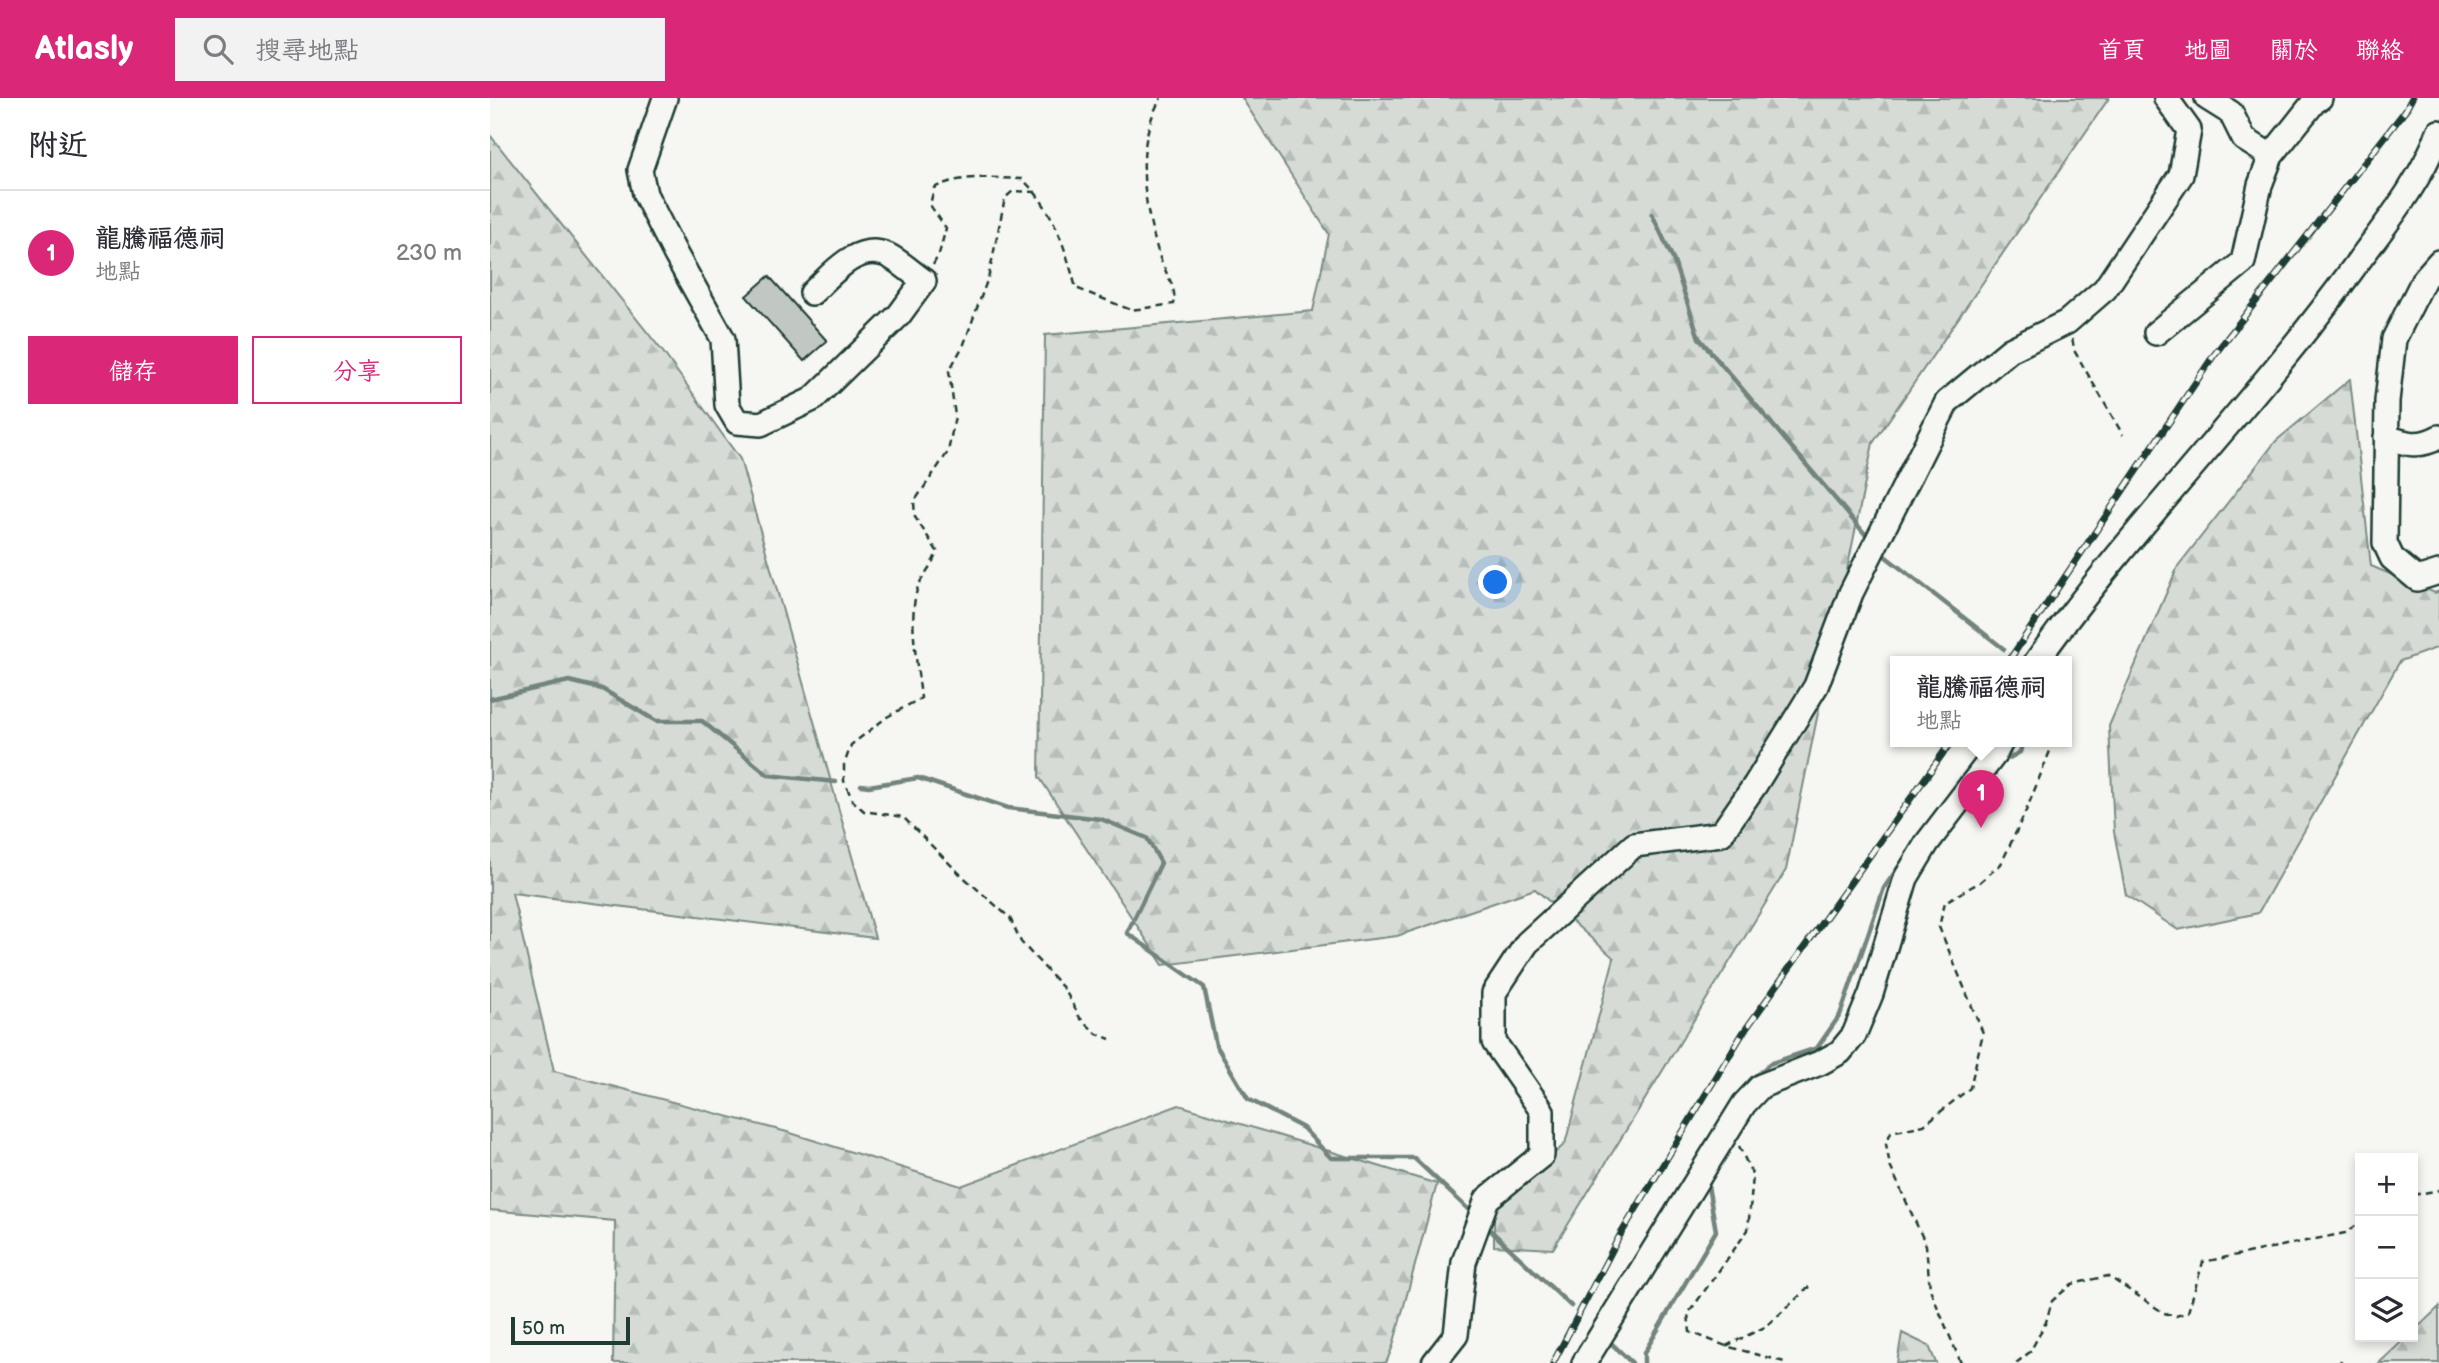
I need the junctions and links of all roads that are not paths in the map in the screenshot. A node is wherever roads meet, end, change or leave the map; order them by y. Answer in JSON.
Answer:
{"nodes":[{"id":1,"x":665,"y":98,"type":"edge"},
{"id":2,"x":2166,"y":98,"type":"edge"},
{"id":3,"x":2207,"y":98,"type":"edge"},
{"id":4,"x":2320,"y":98,"type":"edge"},
{"id":5,"x":2439,"y":132,"type":"edge"},
{"id":6,"x":2271,"y":156,"type":"junction"},
{"id":7,"x":2439,"y":262,"type":"edge"},
{"id":8,"x":812,"y":293,"type":"dead end"},
{"id":9,"x":2156,"y":332,"type":"dead end"},
{"id":10,"x":2386,"y":437,"type":"junction"},
{"id":11,"x":2439,"y":437,"type":"edge"},
{"id":12,"x":2439,"y":572,"type":"edge"},
{"id":13,"x":2040,"y":656,"type":"edge"},
{"id":14,"x":1998,"y":747,"type":"edge"},
{"id":15,"x":1434,"y":1363,"type":"edge"},
{"id":16,"x":1584,"y":1363,"type":"edge"}],
"edges":[{"from":1,"to":8,"type":"street"},
{"from":2,"to":15,"type":"street"},
{"from":3,"to":6,"type":"street"},
{"from":4,"to":6,"type":"street"},
{"from":5,"to":13,"type":"street"},
{"from":6,"to":9,"type":"street"},
{"from":7,"to":10,"type":"street"},
{"from":10,"to":11,"type":"street"},
{"from":10,"to":12,"type":"street"},
{"from":14,"to":16,"type":"street"}]}
